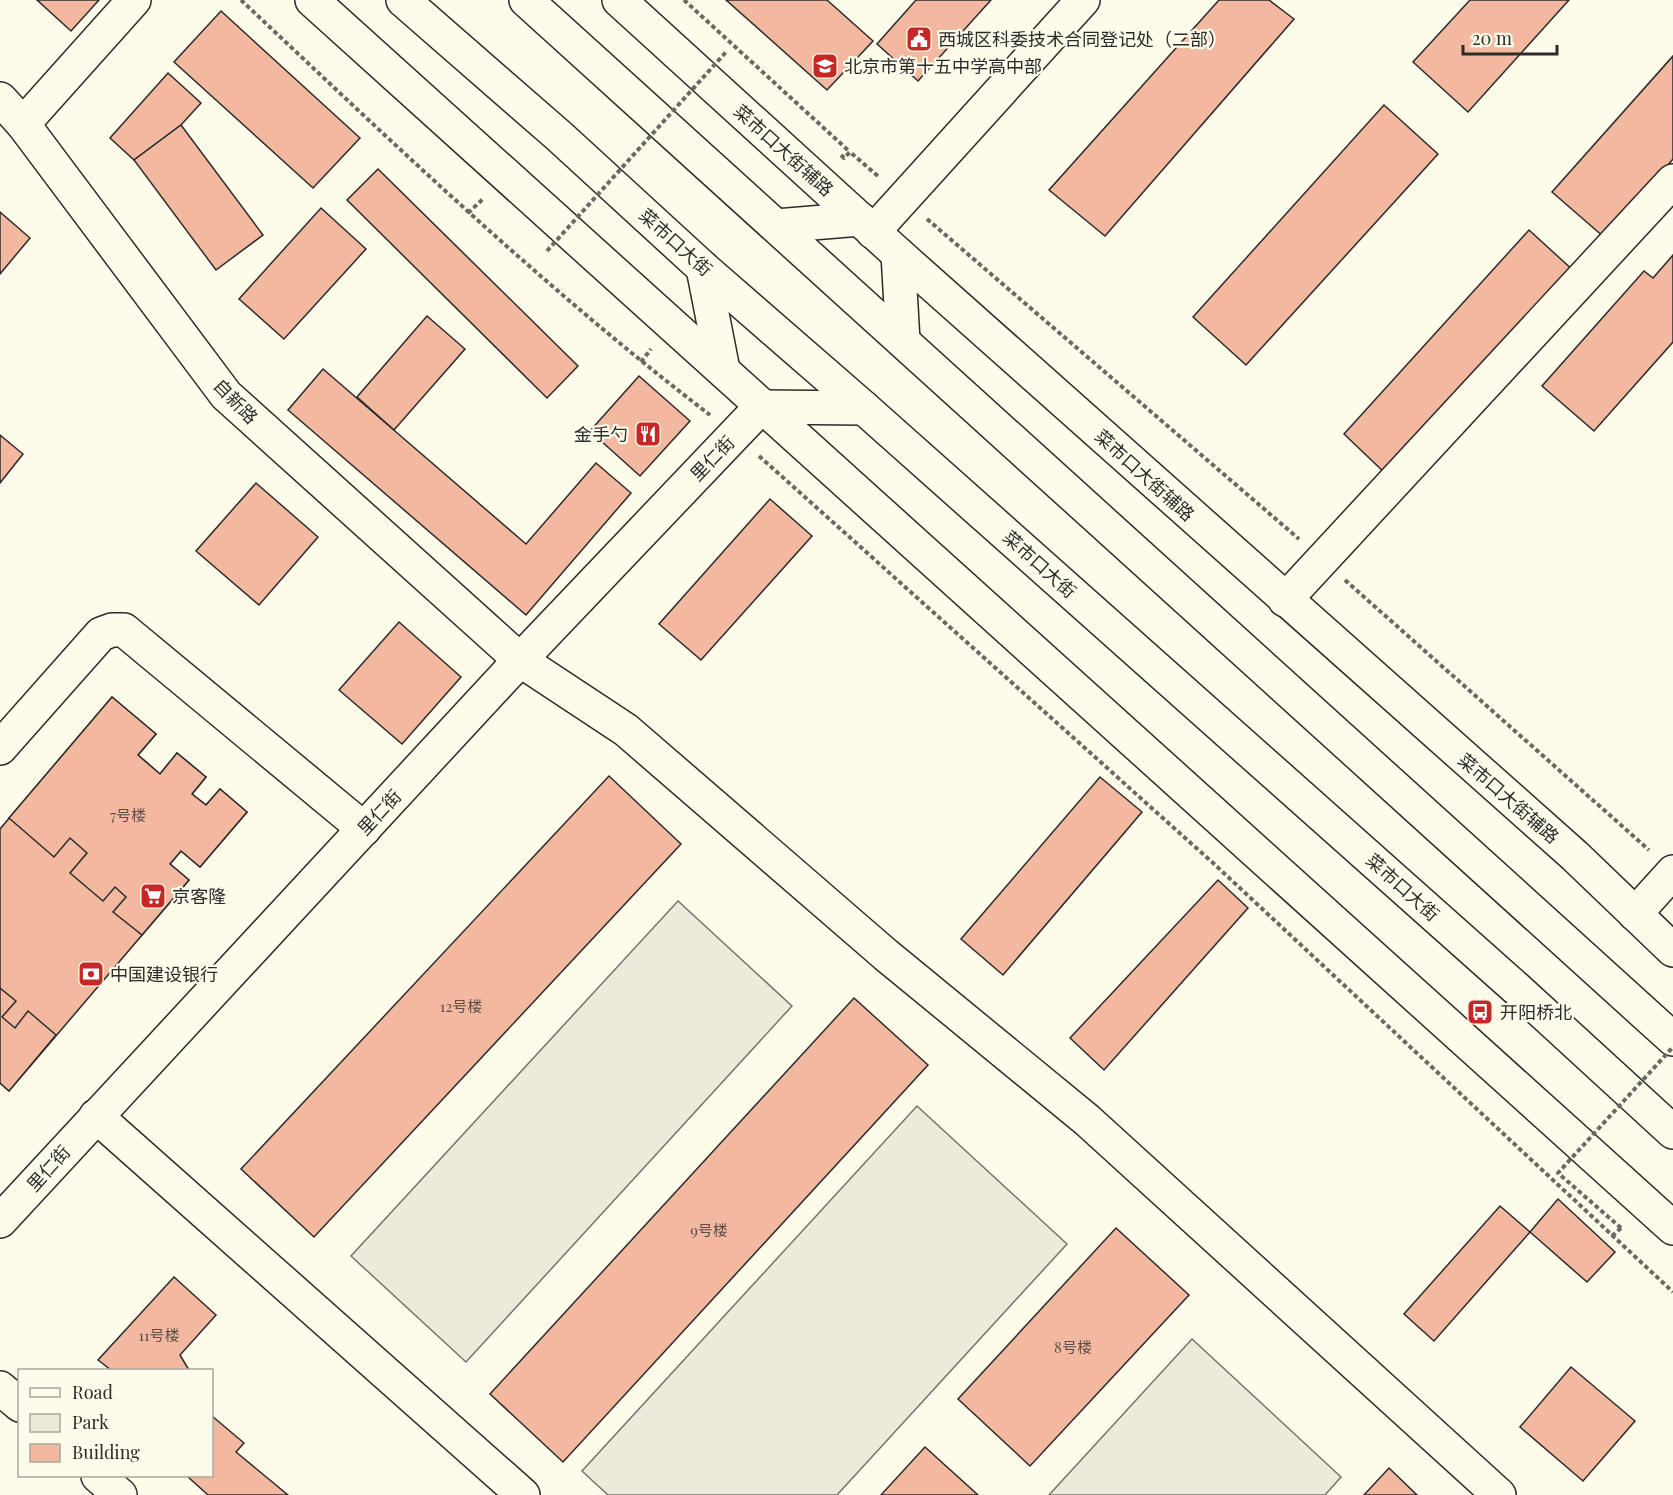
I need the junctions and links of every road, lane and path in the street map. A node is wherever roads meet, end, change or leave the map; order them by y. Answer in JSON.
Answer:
{"nodes":[{"id":1,"x":134,"y":0,"type":"edge"},
{"id":2,"x":241,"y":0,"type":"edge"},
{"id":3,"x":312,"y":0,"type":"edge"},
{"id":4,"x":403,"y":0,"type":"edge"},
{"id":5,"x":526,"y":0,"type":"edge"},
{"id":6,"x":619,"y":0,"type":"edge"},
{"id":7,"x":684,"y":0,"type":"edge"},
{"id":8,"x":1083,"y":0,"type":"edge"},
{"id":9,"x":726,"y":52,"type":"dead end"},
{"id":10,"x":0,"y":99,"type":"edge"},
{"id":11,"x":23,"y":124,"type":"junction"},
{"id":12,"x":850,"y":152,"type":"junction"},
{"id":13,"x":844,"y":158,"type":"dead end"},
{"id":14,"x":1673,"y":181,"type":"edge"},
{"id":15,"x":488,"y":194,"type":"dead end"},
{"id":16,"x":903,"y":198,"type":"junction"},
{"id":17,"x":468,"y":213,"type":"junction"},
{"id":18,"x":866,"y":225,"type":"junction"},
{"id":19,"x":776,"y":226,"type":"junction"},
{"id":20,"x":547,"y":251,"type":"dead end"},
{"id":21,"x":898,"y":254,"type":"junction"},
{"id":22,"x":703,"y":268,"type":"junction"},
{"id":23,"x":903,"y":341,"type":"junction"},
{"id":24,"x":652,"y":350,"type":"dead end"},
{"id":25,"x":641,"y":362,"type":"junction"},
{"id":26,"x":723,"y":370,"type":"junction"},
{"id":27,"x":762,"y":407,"type":"junction"},
{"id":28,"x":864,"y":408,"type":"junction"},
{"id":29,"x":735,"y":434,"type":"junction"},
{"id":30,"x":1321,"y":559,"type":"junction"},
{"id":31,"x":1285,"y":600,"type":"junction"},
{"id":32,"x":520,"y":660,"type":"junction"},
{"id":33,"x":0,"y":748,"type":"edge"},
{"id":34,"x":364,"y":828,"type":"junction"},
{"id":35,"x":1664,"y":864,"type":"edge"},
{"id":36,"x":1635,"y":914,"type":"junction"},
{"id":37,"x":1673,"y":950,"type":"edge"},
{"id":38,"x":1673,"y":1039,"type":"edge"},
{"id":39,"x":1673,"y":1047,"type":"edge"},
{"id":40,"x":96,"y":1116,"type":"junction"},
{"id":41,"x":1673,"y":1132,"type":"edge"},
{"id":42,"x":0,"y":1221,"type":"edge"},
{"id":43,"x":1673,"y":1228,"type":"edge"},
{"id":44,"x":1612,"y":1236,"type":"junction"},
{"id":45,"x":1673,"y":1292,"type":"edge"},
{"id":46,"x":0,"y":1388,"type":"edge"},
{"id":47,"x":18,"y":1403,"type":"edge"},
{"id":48,"x":99,"y":1477,"type":"edge"},
{"id":49,"x":120,"y":1495,"type":"edge"},
{"id":50,"x":523,"y":1495,"type":"edge"},
{"id":51,"x":1499,"y":1495,"type":"edge"}],
"edges":[{"from":1,"to":11,"type":"street"},
{"from":2,"to":17,"type":"path"},
{"from":3,"to":26,"type":"street"},
{"from":4,"to":22,"type":"street","name":"菜市口大街"},
{"from":5,"to":19,"type":"street"},
{"from":6,"to":18,"type":"street","name":"菜市口大街辅路"},
{"from":7,"to":12,"type":"path"},
{"from":8,"to":16,"type":"street"},
{"from":9,"to":20,"type":"path","bridge":true},
{"from":10,"to":11,"type":"street","name":"自新路"},
{"from":11,"to":32,"type":"street","name":"自新路"},
{"from":12,"to":13,"type":"path"},
{"from":12,"to":16,"type":"path"},
{"from":14,"to":30,"type":"street"},
{"from":15,"to":17,"type":"path"},
{"from":16,"to":18,"type":"street"},
{"from":16,"to":30,"type":"path"},
{"from":17,"to":25,"type":"path"},
{"from":18,"to":19,"type":"street"},
{"from":18,"to":21,"type":"street","name":"菜市口大街辅路"},
{"from":19,"to":23,"type":"street"},
{"from":21,"to":23,"type":"street"},
{"from":21,"to":31,"type":"street","name":"菜市口大街辅路"},
{"from":22,"to":26,"type":"street"},
{"from":22,"to":28,"type":"street","name":"菜市口大街"},
{"from":23,"to":38,"type":"street"},
{"from":24,"to":25,"type":"path"},
{"from":25,"to":29,"type":"path"},
{"from":26,"to":27,"type":"street"},
{"from":27,"to":28,"type":"street"},
{"from":27,"to":29,"type":"street","name":"里仁街"},
{"from":27,"to":43,"type":"street"},
{"from":28,"to":41,"type":"street","name":"菜市口大街"},
{"from":29,"to":32,"type":"street","name":"里仁街"},
{"from":29,"to":44,"type":"path"},
{"from":30,"to":31,"type":"street"},
{"from":30,"to":35,"type":"path"},
{"from":31,"to":36,"type":"street","name":"菜市口大街辅路"},
{"from":32,"to":34,"type":"street","name":"里仁街"},
{"from":32,"to":51,"type":"street","name":"自新路"},
{"from":33,"to":34,"type":"street"},
{"from":34,"to":40,"type":"street","name":"里仁街"},
{"from":35,"to":36,"type":"street"},
{"from":36,"to":37,"type":"street","name":"菜市口大街辅路"},
{"from":39,"to":44,"type":"path","bridge":true},
{"from":40,"to":42,"type":"street","name":"里仁街"},
{"from":40,"to":50,"type":"street"},
{"from":44,"to":45,"type":"path"},
{"from":46,"to":47,"type":"street"},
{"from":48,"to":49,"type":"street"}]}
